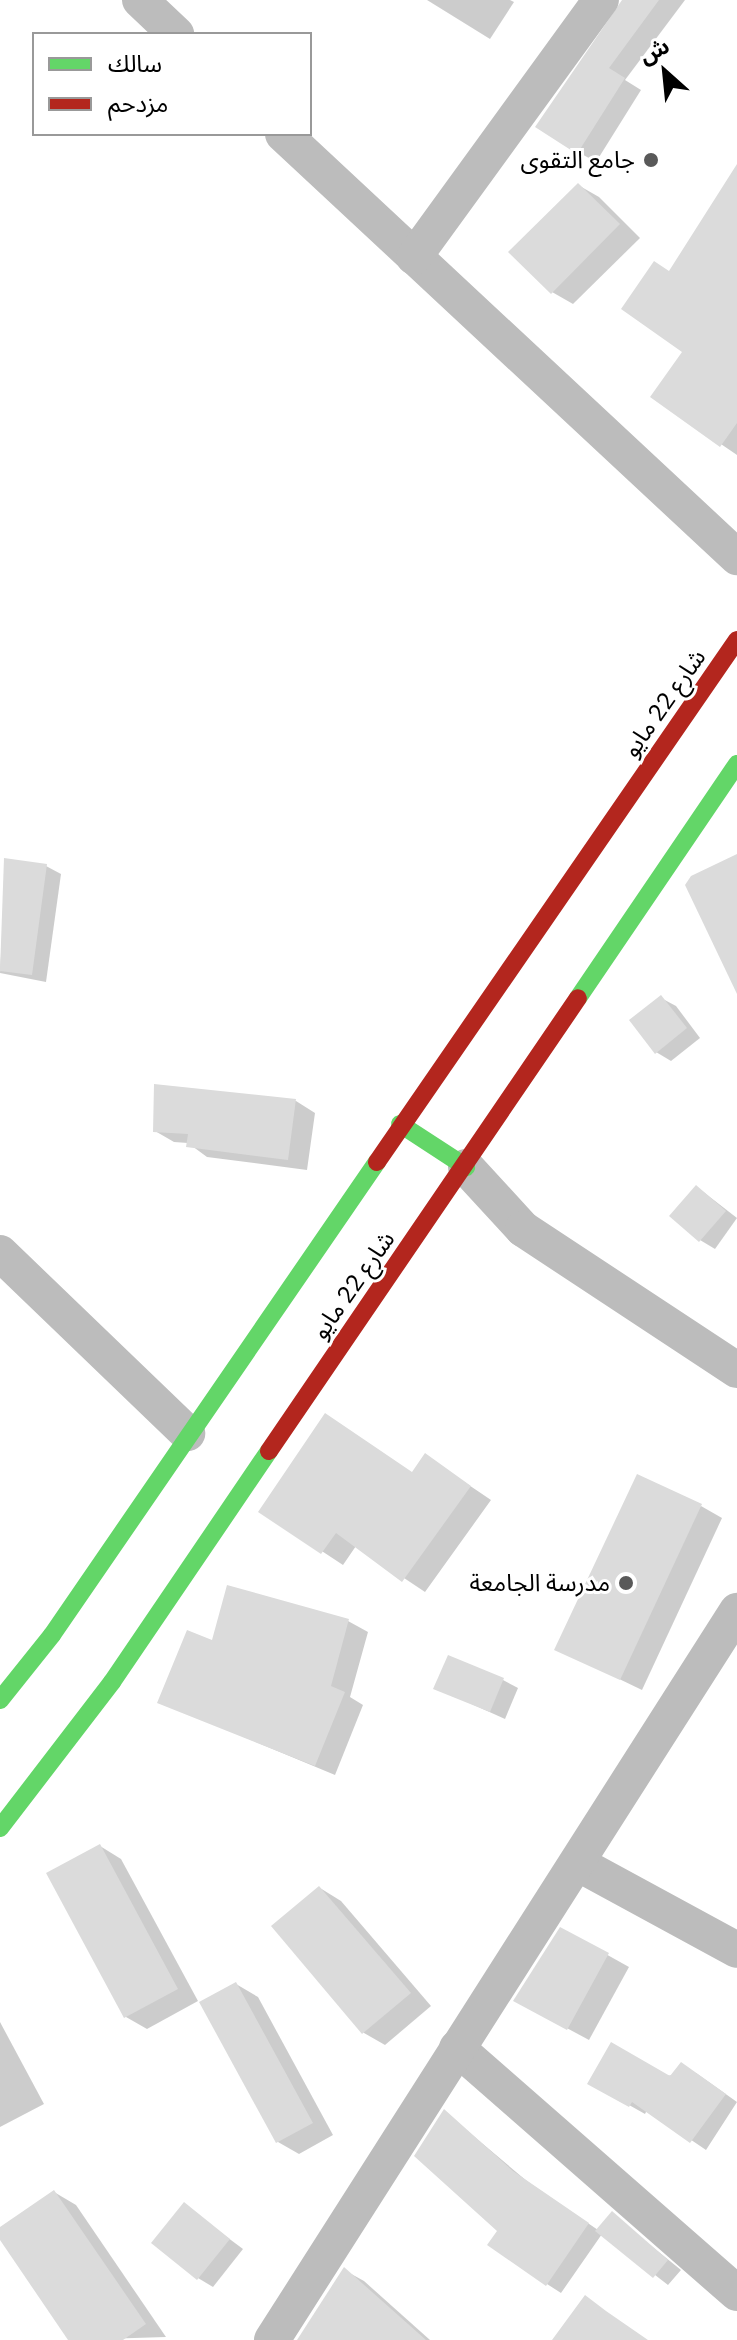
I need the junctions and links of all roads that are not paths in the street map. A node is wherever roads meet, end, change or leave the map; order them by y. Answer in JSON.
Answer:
{"nodes":[{"id":1,"x":140,"y":0,"type":"edge"},
{"id":2,"x":601,"y":0,"type":"edge"},
{"id":3,"x":174,"y":32,"type":"edge"},
{"id":4,"x":285,"y":136,"type":"edge"},
{"id":5,"x":414,"y":257,"type":"junction"},
{"id":6,"x":737,"y":557,"type":"edge"},
{"id":7,"x":737,"y":640,"type":"edge"},
{"id":8,"x":737,"y":764,"type":"edge"},
{"id":9,"x":400,"y":1124,"type":"junction"},
{"id":10,"x":466,"y":1167,"type":"junction"},
{"id":11,"x":0,"y":1253,"type":"edge"},
{"id":12,"x":737,"y":1370,"type":"edge"},
{"id":13,"x":187,"y":1433,"type":"junction"},
{"id":14,"x":737,"y":1611,"type":"edge"},
{"id":15,"x":0,"y":1700,"type":"edge"},
{"id":16,"x":0,"y":1828,"type":"edge"},
{"id":17,"x":577,"y":1863,"type":"junction"},
{"id":18,"x":737,"y":1950,"type":"edge"},
{"id":19,"x":457,"y":2048,"type":"junction"},
{"id":20,"x":737,"y":2293,"type":"edge"},
{"id":21,"x":272,"y":2340,"type":"edge"}],
"edges":[{"from":1,"to":3,"type":"street"},
{"from":2,"to":5,"type":"street"},
{"from":4,"to":5,"type":"street"},
{"from":5,"to":6,"type":"street"},
{"from":7,"to":9,"type":"main road","name":"شارع 22 مايو"},
{"from":8,"to":10,"type":"main road","name":"شارع 22 مايو"},
{"from":9,"to":10,"type":"main road"},
{"from":9,"to":13,"type":"main road","name":"شارع 22 مايو"},
{"from":10,"to":12,"type":"street"},
{"from":10,"to":16,"type":"main road","name":"شارع 22 مايو"},
{"from":11,"to":13,"type":"street"},
{"from":13,"to":15,"type":"main road","name":"شارع 22 مايو"},
{"from":14,"to":17,"type":"street"},
{"from":17,"to":18,"type":"street"},
{"from":17,"to":19,"type":"street"},
{"from":19,"to":20,"type":"street"},
{"from":19,"to":21,"type":"street"}]}
